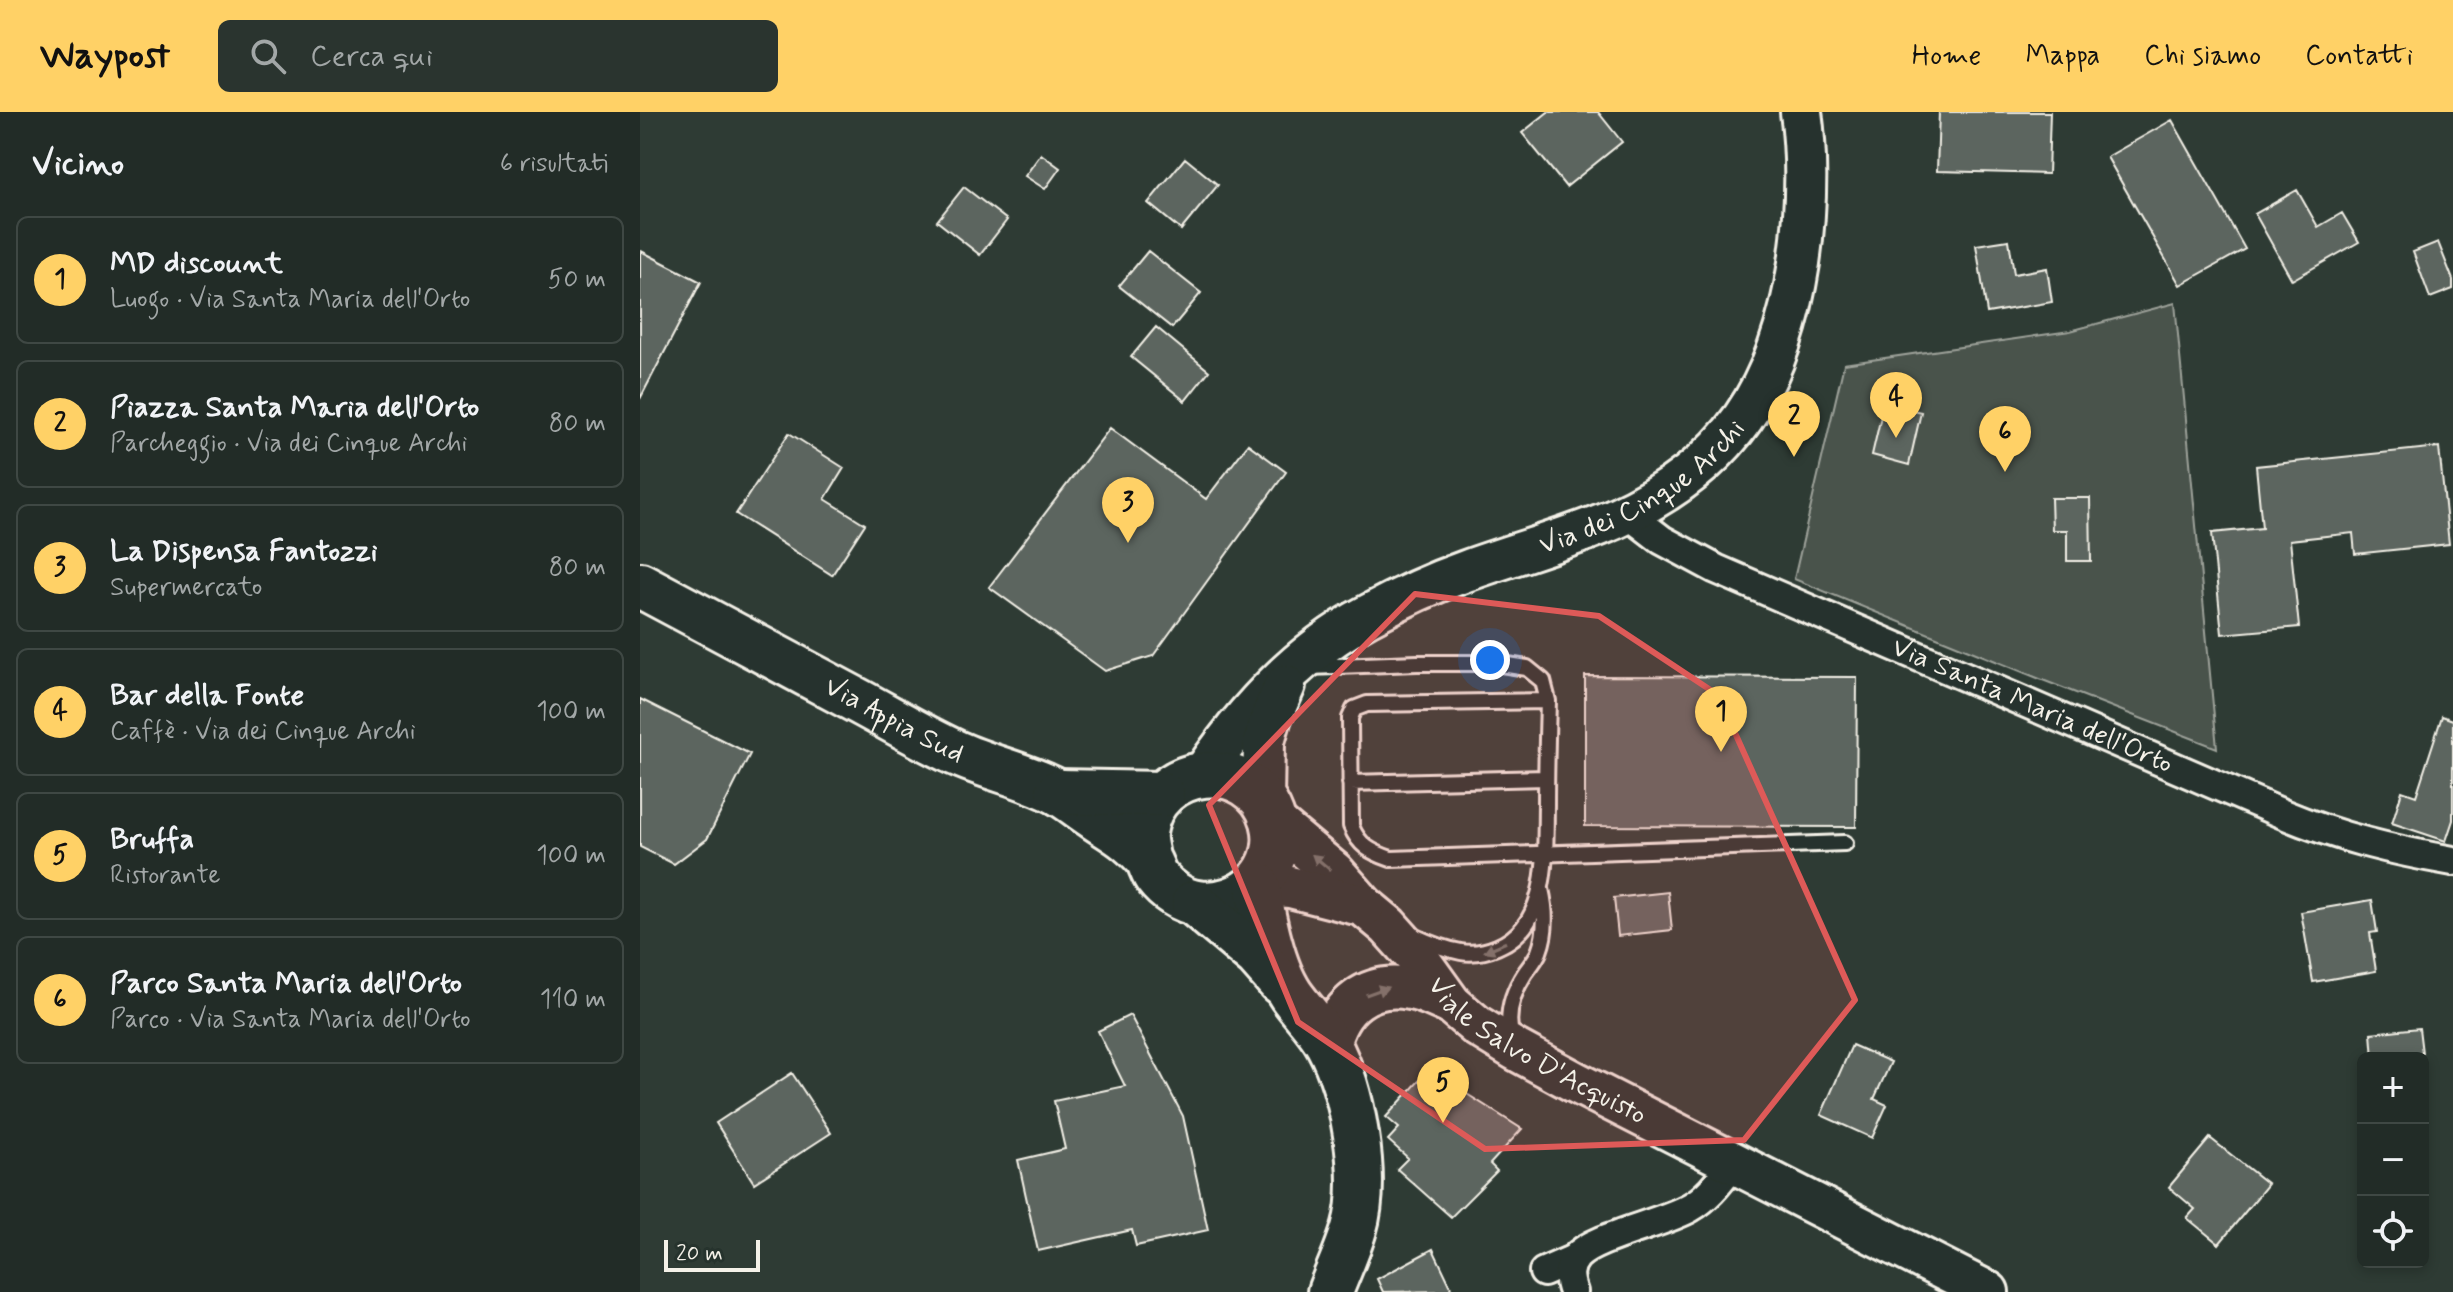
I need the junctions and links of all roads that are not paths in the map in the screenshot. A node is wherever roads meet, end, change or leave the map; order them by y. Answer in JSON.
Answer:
{"nodes":[{"id":1,"x":1801,"y":112,"type":"edge"},
{"id":2,"x":1627,"y":513,"type":"junction"},
{"id":3,"x":640,"y":585,"type":"edge"},
{"id":4,"x":1294,"y":667,"type":"junction"},
{"id":5,"x":1548,"y":701,"type":"junction"},
{"id":6,"x":1203,"y":774,"type":"junction"},
{"id":7,"x":1546,"y":778,"type":"junction"},
{"id":8,"x":1350,"y":783,"type":"junction"},
{"id":9,"x":1058,"y":792,"type":"junction"},
{"id":10,"x":1162,"y":794,"type":"junction"},
{"id":11,"x":1268,"y":810,"type":"junction"},
{"id":12,"x":1845,"y":843,"type":"dead end"},
{"id":13,"x":1545,"y":853,"type":"junction"},
{"id":14,"x":1147,"y":858,"type":"junction"},
{"id":15,"x":2453,"y":861,"type":"edge"},
{"id":16,"x":1257,"y":884,"type":"junction"},
{"id":17,"x":1541,"y":889,"type":"junction"},
{"id":18,"x":1194,"y":903,"type":"junction"},
{"id":19,"x":1376,"y":916,"type":"junction"},
{"id":20,"x":1290,"y":994,"type":"junction"},
{"id":21,"x":1451,"y":1004,"type":"junction"},
{"id":22,"x":1329,"y":1046,"type":"junction"},
{"id":23,"x":1516,"y":1050,"type":"junction"},
{"id":24,"x":1735,"y":1162,"type":"junction"},
{"id":25,"x":1574,"y":1259,"type":"junction"},
{"id":26,"x":1544,"y":1272,"type":"dead end"},
{"id":27,"x":1330,"y":1292,"type":"edge"},
{"id":28,"x":1573,"y":1292,"type":"edge"},
{"id":29,"x":1988,"y":1292,"type":"edge"}],
"edges":[{"from":1,"to":2,"type":"main road","name":"Via dei Cinque Archi"},
{"from":2,"to":4,"type":"main road","name":"Via dei Cinque Archi"},
{"from":2,"to":15,"type":"street","name":"Via Santa Maria dell'Orto"},
{"from":3,"to":9,"type":"main road","name":"Via Appia Sud"},
{"from":4,"to":5,"type":"lane"},
{"from":4,"to":6,"type":"main road","name":"Via dei Cinque Archi"},
{"from":4,"to":11,"type":"main road"},
{"from":5,"to":7,"type":"lane"},
{"from":5,"to":8,"type":"lane"},
{"from":6,"to":10,"type":"main road"},
{"from":6,"to":11,"type":"main road"},
{"from":7,"to":8,"type":"lane"},
{"from":7,"to":13,"type":"lane"},
{"from":8,"to":13,"type":"lane"},
{"from":9,"to":10,"type":"main road"},
{"from":9,"to":14,"type":"main road","name":"Via Appia Sud"},
{"from":10,"to":14,"type":"main road"},
{"from":11,"to":16,"type":"main road"},
{"from":19,"to":11,"type":"main road","name":"Viale Salvo D'Acquisto","one_way":true},
{"from":12,"to":13,"type":"lane"},
{"from":13,"to":17,"type":"lane"},
{"from":14,"to":18,"type":"main road"},
{"from":16,"to":18,"type":"main road"},
{"from":16,"to":19,"type":"main road"},
{"from":16,"to":20,"type":"main road"},
{"from":17,"to":19,"type":"lane","one_way":true},
{"from":17,"to":23,"type":"lane"},
{"from":18,"to":20,"type":"main road"},
{"from":19,"to":21,"type":"main road","name":"Viale Salvo D'Acquisto"},
{"from":20,"to":22,"type":"main road"},
{"from":22,"to":21,"type":"main road","one_way":true},
{"from":21,"to":23,"type":"main road","name":"Viale Salvo D'Acquisto"},
{"from":22,"to":27,"type":"main road"},
{"from":23,"to":24,"type":"main road","name":"Viale Salvo D'Acquisto"},
{"from":24,"to":25,"type":"street"},
{"from":24,"to":29,"type":"main road","name":"Viale Salvo D'Acquisto"},
{"from":25,"to":26,"type":"street"},
{"from":25,"to":28,"type":"street"}]}
